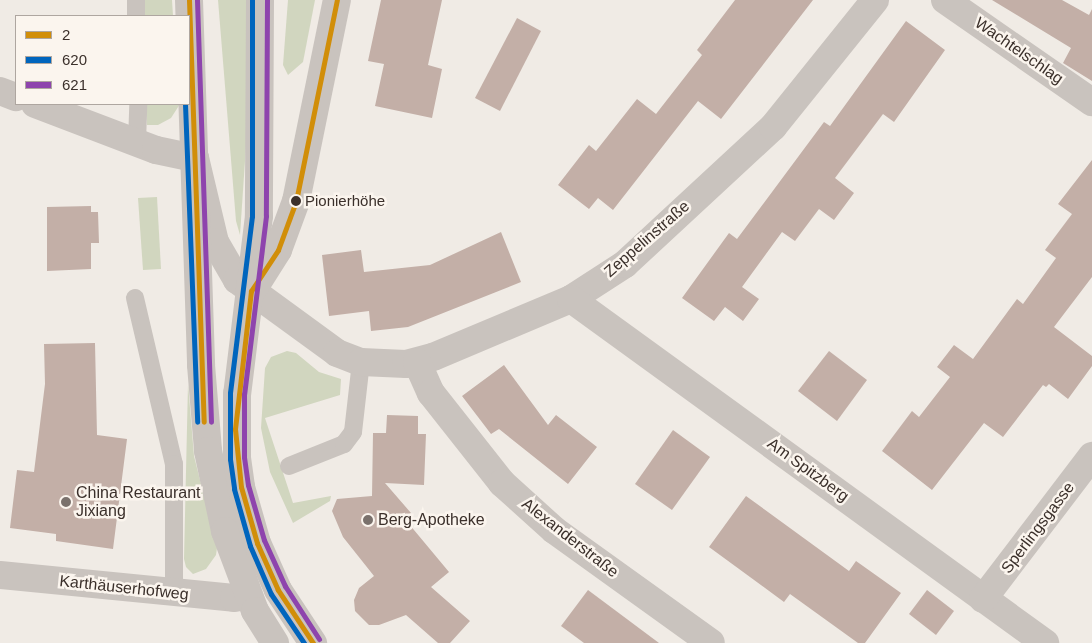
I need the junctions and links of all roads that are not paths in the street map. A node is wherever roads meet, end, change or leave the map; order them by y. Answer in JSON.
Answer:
{"nodes":[{"id":1,"x":136,"y":0,"type":"edge"},
{"id":2,"x":189,"y":0,"type":"edge"},
{"id":3,"x":260,"y":0,"type":"edge"},
{"id":4,"x":337,"y":0,"type":"edge"},
{"id":5,"x":875,"y":0,"type":"edge"},
{"id":6,"x":945,"y":0,"type":"edge"},
{"id":7,"x":136,"y":15,"type":"edge"},
{"id":8,"x":190,"y":15,"type":"edge"},
{"id":9,"x":190,"y":26,"type":"edge"},
{"id":10,"x":0,"y":90,"type":"edge"},
{"id":11,"x":15,"y":97,"type":"edge"},
{"id":12,"x":1092,"y":102,"type":"edge"},
{"id":13,"x":38,"y":105,"type":"edge"},
{"id":14,"x":138,"y":105,"type":"edge"},
{"id":15,"x":137,"y":142,"type":"junction"},
{"id":16,"x":195,"y":158,"type":"junction"},
{"id":17,"x":251,"y":291,"type":"junction"},
{"id":18,"x":135,"y":298,"type":"dead end"},
{"id":19,"x":571,"y":299,"type":"junction"},
{"id":20,"x":362,"y":362,"type":"junction"},
{"id":21,"x":418,"y":362,"type":"junction"},
{"id":22,"x":1092,"y":456,"type":"edge"},
{"id":23,"x":290,"y":466,"type":"dead end"},
{"id":24,"x":0,"y":575,"type":"edge"},
{"id":25,"x":174,"y":592,"type":"junction"},
{"id":26,"x":249,"y":596,"type":"junction"},
{"id":27,"x":983,"y":599,"type":"junction"},
{"id":28,"x":275,"y":643,"type":"edge"},
{"id":29,"x":313,"y":643,"type":"edge"},
{"id":30,"x":710,"y":643,"type":"edge"},
{"id":31,"x":1045,"y":643,"type":"edge"}],
"edges":[{"from":1,"to":7,"type":"lane"},
{"from":2,"to":8,"type":"street"},
{"from":3,"to":17,"type":"street"},
{"from":4,"to":17,"type":"street"},
{"from":5,"to":19,"type":"street","name":"Zeppelinstraße"},
{"from":6,"to":12,"type":"street","name":"Wachtelschlag"},
{"from":9,"to":16,"type":"street"},
{"from":10,"to":11,"type":"street"},
{"from":13,"to":15,"type":"street"},
{"from":14,"to":15,"type":"lane"},
{"from":15,"to":16,"type":"street"},
{"from":16,"to":17,"type":"street","name":"Zeppelinstraße"},
{"from":16,"to":26,"type":"street"},
{"from":17,"to":20,"type":"street","name":"Zeppelinstraße"},
{"from":17,"to":29,"type":"street"},
{"from":18,"to":25,"type":"lane"},
{"from":19,"to":21,"type":"street","name":"Zeppelinstraße"},
{"from":19,"to":27,"type":"street","name":"Am Spitzberg"},
{"from":20,"to":21,"type":"street","name":"Zeppelinstraße"},
{"from":20,"to":23,"type":"lane"},
{"from":21,"to":30,"type":"street","name":"Alexanderstraße"},
{"from":22,"to":27,"type":"street","name":"Sperlingsgasse"},
{"from":24,"to":25,"type":"street","name":"Karthäuserhofweg"},
{"from":25,"to":26,"type":"street","name":"Karthäuserhofweg"},
{"from":26,"to":28,"type":"street"},
{"from":27,"to":31,"type":"street","name":"Am Spitzberg"}]}
